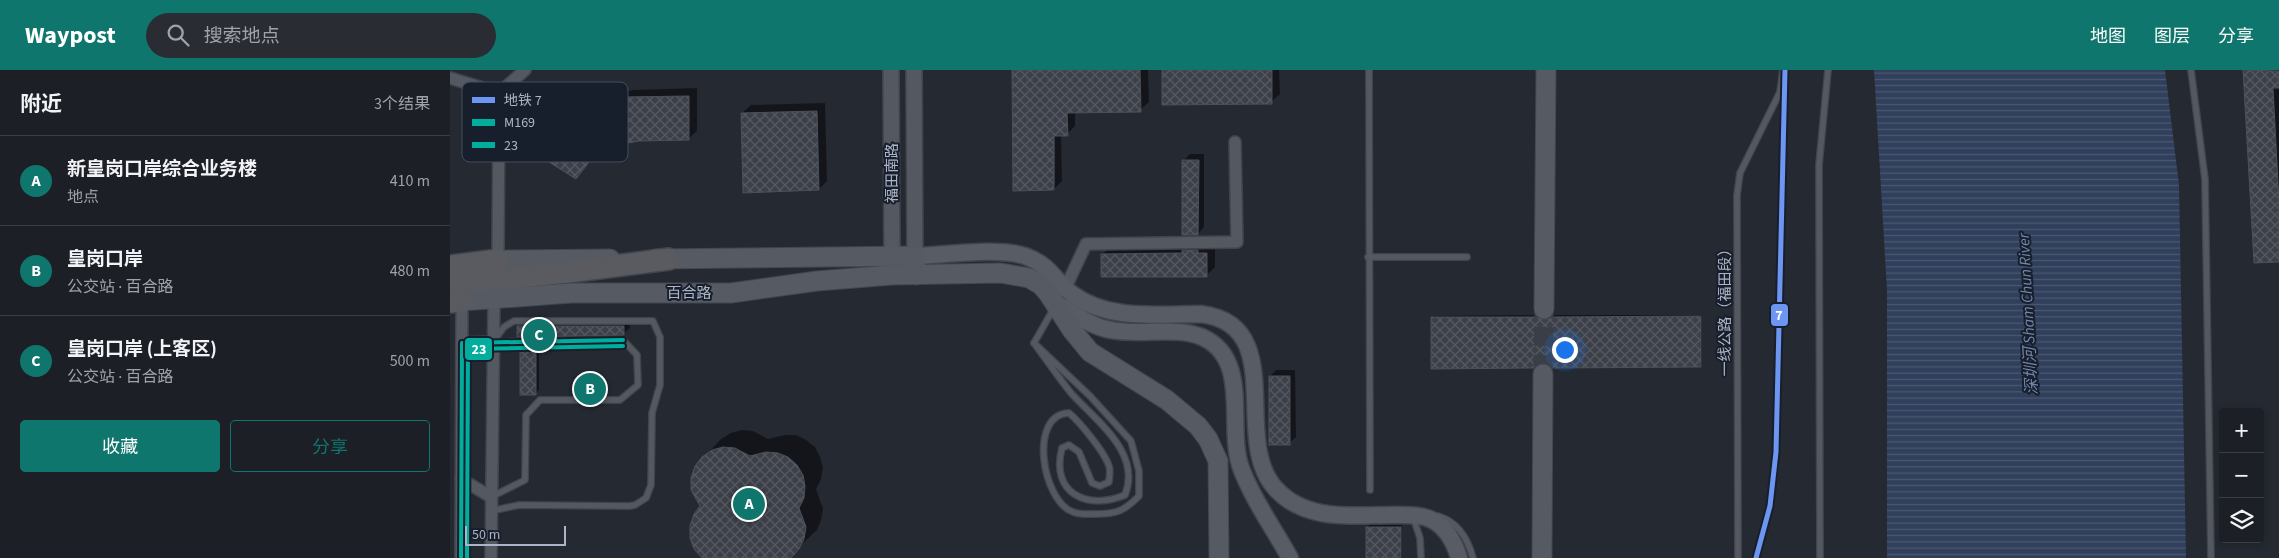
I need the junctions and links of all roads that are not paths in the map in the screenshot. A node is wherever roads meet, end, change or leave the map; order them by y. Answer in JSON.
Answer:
{"nodes":[{"id":1,"x":525,"y":70,"type":"edge"},
{"id":2,"x":891,"y":70,"type":"edge"},
{"id":3,"x":914,"y":70,"type":"edge"},
{"id":4,"x":1368,"y":70,"type":"edge"},
{"id":5,"x":1546,"y":70,"type":"edge"},
{"id":6,"x":1783,"y":70,"type":"edge"},
{"id":7,"x":1828,"y":70,"type":"edge"},
{"id":8,"x":2191,"y":70,"type":"edge"},
{"id":9,"x":450,"y":78,"type":"edge"},
{"id":10,"x":463,"y":82,"type":"edge"},
{"id":11,"x":511,"y":82,"type":"edge"},
{"id":12,"x":1235,"y":142,"type":"dead end"},
{"id":13,"x":499,"y":162,"type":"edge"},
{"id":14,"x":915,"y":256,"type":"junction"},
{"id":15,"x":1368,"y":257,"type":"junction"},
{"id":16,"x":1468,"y":257,"type":"dead end"},
{"id":17,"x":669,"y":259,"type":"junction"},
{"id":18,"x":498,"y":260,"type":"junction"},
{"id":19,"x":450,"y":266,"type":"edge"},
{"id":20,"x":892,"y":266,"type":"junction"},
{"id":21,"x":916,"y":275,"type":"junction"},
{"id":22,"x":450,"y":284,"type":"edge"},
{"id":23,"x":1061,"y":296,"type":"junction"},
{"id":24,"x":494,"y":300,"type":"junction"},
{"id":25,"x":456,"y":302,"type":"edge"},
{"id":26,"x":1544,"y":309,"type":"tunnel mouth"},
{"id":27,"x":462,"y":342,"type":"junction"},
{"id":28,"x":493,"y":342,"type":"junction"},
{"id":29,"x":1034,"y":343,"type":"junction"},
{"id":30,"x":1543,"y":374,"type":"tunnel mouth"},
{"id":31,"x":461,"y":479,"type":"junction"},
{"id":32,"x":1370,"y":490,"type":"dead end"},
{"id":33,"x":492,"y":497,"type":"junction"},
{"id":34,"x":491,"y":511,"type":"junction"},
{"id":35,"x":1413,"y":515,"type":"junction"},
{"id":36,"x":461,"y":558,"type":"edge"},
{"id":37,"x":491,"y":558,"type":"edge"},
{"id":38,"x":1219,"y":558,"type":"edge"},
{"id":39,"x":1290,"y":558,"type":"edge"},
{"id":40,"x":1421,"y":558,"type":"edge"},
{"id":41,"x":1459,"y":558,"type":"edge"},
{"id":42,"x":1473,"y":558,"type":"edge"},
{"id":43,"x":1542,"y":558,"type":"edge"},
{"id":44,"x":1738,"y":558,"type":"edge"},
{"id":45,"x":1820,"y":558,"type":"edge"},
{"id":46,"x":2211,"y":558,"type":"edge"}],
"edges":[{"from":1,"to":11,"type":"street"},
{"from":2,"to":20,"type":"street","name":"福田南路"},
{"from":3,"to":14,"type":"street","name":"福田南路"},
{"from":4,"to":15,"type":"lane"},
{"from":5,"to":26,"type":"main road"},
{"from":6,"to":44,"type":"lane","name":"一线公路（福田段）"},
{"from":7,"to":45,"type":"lane"},
{"from":8,"to":46,"type":"lane"},
{"from":9,"to":10,"type":"street"},
{"from":12,"to":23,"type":"street"},
{"from":13,"to":18,"type":"street"},
{"from":14,"to":20,"type":"main road","name":"百合路"},
{"from":14,"to":21,"type":"main road","name":"福田南路"},
{"from":14,"to":23,"type":"main road"},
{"from":15,"to":16,"type":"lane"},
{"from":15,"to":32,"type":"lane"},
{"from":17,"to":18,"type":"main road","name":"百合路"},
{"from":17,"to":20,"type":"main road","name":"百合路"},
{"from":17,"to":22,"type":"highway"},
{"from":18,"to":19,"type":"highway"},
{"from":20,"to":21,"type":"main road","name":"百合路"},
{"from":20,"to":24,"type":"main road","name":"百合路"},
{"from":21,"to":23,"type":"main road","name":"百合路"},
{"from":23,"to":29,"type":"lane"},
{"from":23,"to":35,"type":"main road"},
{"from":23,"to":38,"type":"main road","name":"百合路"},
{"from":23,"to":39,"type":"main road"},
{"from":24,"to":25,"type":"main road","name":"百合路"},
{"from":24,"to":28,"type":"street"},
{"from":25,"to":27,"type":"street"},
{"from":27,"to":28,"type":"street"},
{"from":27,"to":31,"type":"street"},
{"from":28,"to":33,"type":"street"},
{"from":28,"to":33,"type":"lane"},
{"from":28,"to":34,"type":"lane"},
{"from":29,"to":29,"type":"lane"},
{"from":30,"to":43,"type":"main road"},
{"from":31,"to":33,"type":"street"},
{"from":31,"to":36,"type":"street"},
{"from":33,"to":34,"type":"street"},
{"from":34,"to":37,"type":"street"},
{"from":35,"to":40,"type":"lane"},
{"from":35,"to":41,"type":"main road"},
{"from":35,"to":42,"type":"lane"}]}
